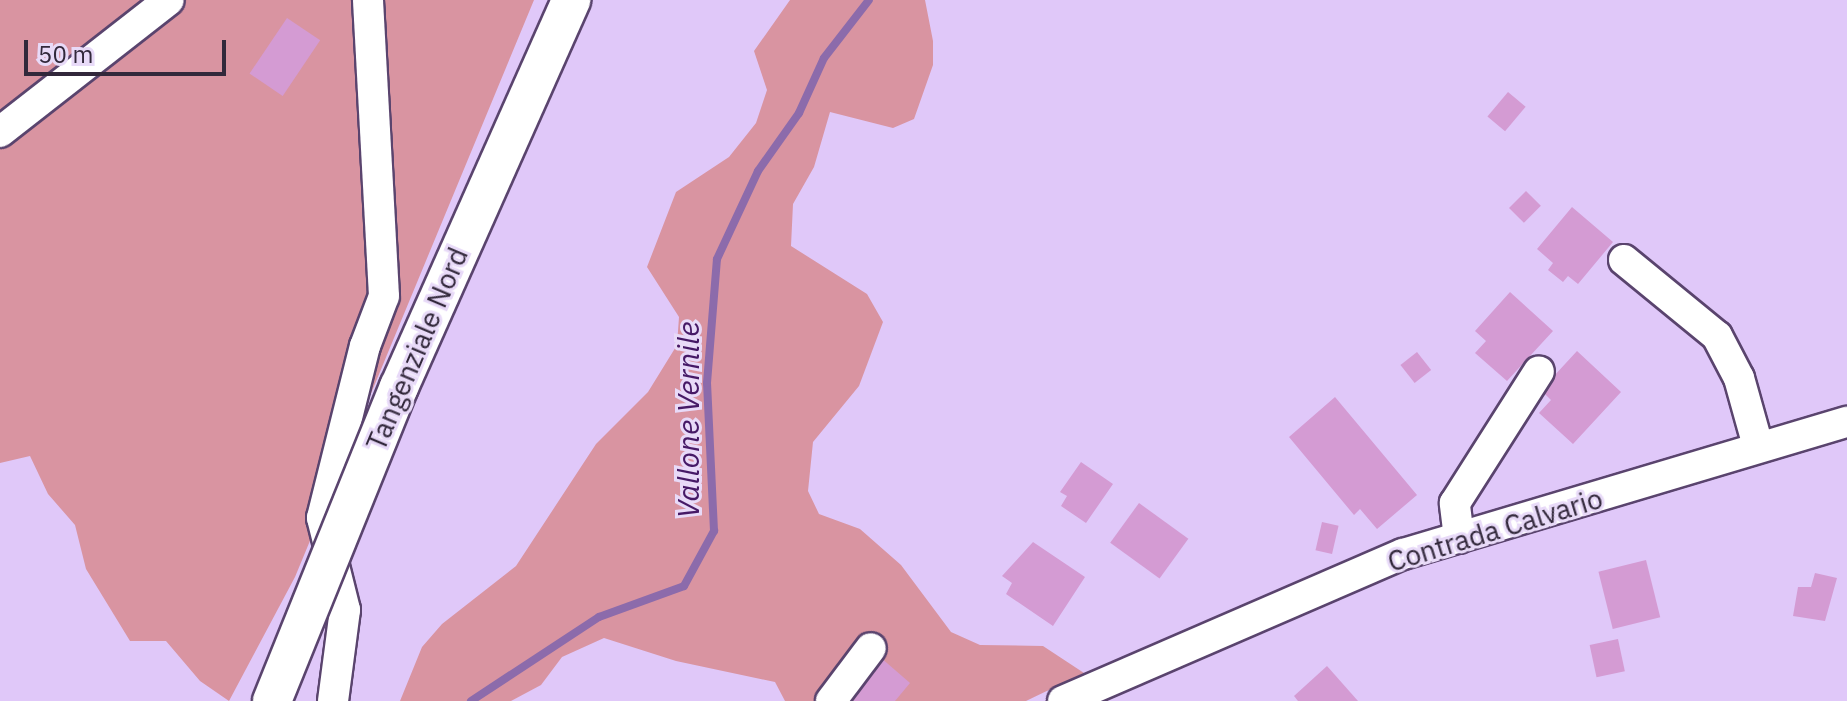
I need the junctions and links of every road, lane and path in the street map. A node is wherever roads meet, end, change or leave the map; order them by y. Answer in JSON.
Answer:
{"nodes":[{"id":1,"x":169,"y":0,"type":"edge"},
{"id":2,"x":368,"y":0,"type":"edge"},
{"id":3,"x":571,"y":0,"type":"edge"},
{"id":4,"x":0,"y":132,"type":"edge"},
{"id":5,"x":1624,"y":260,"type":"dead end"},
{"id":6,"x":1539,"y":371,"type":"dead end"},
{"id":7,"x":1847,"y":422,"type":"edge"},
{"id":8,"x":1758,"y":446,"type":"junction"},
{"id":9,"x":1459,"y":538,"type":"junction"},
{"id":10,"x":871,"y":648,"type":"dead end"},
{"id":11,"x":272,"y":701,"type":"edge"},
{"id":12,"x":333,"y":701,"type":"edge"},
{"id":13,"x":831,"y":701,"type":"edge"},
{"id":14,"x":1063,"y":701,"type":"edge"}],
"edges":[{"from":1,"to":4,"type":"street"},
{"from":2,"to":12,"type":"street"},
{"from":3,"to":11,"type":"main road","name":"Tangenziale Nord","bridge":true},
{"from":5,"to":8,"type":"street"},
{"from":6,"to":9,"type":"street"},
{"from":7,"to":8,"type":"street","name":"Contrada Calvario"},
{"from":8,"to":9,"type":"street","name":"Contrada Calvario"},
{"from":9,"to":14,"type":"street","name":"Contrada Calvario"},
{"from":10,"to":13,"type":"street"}]}
